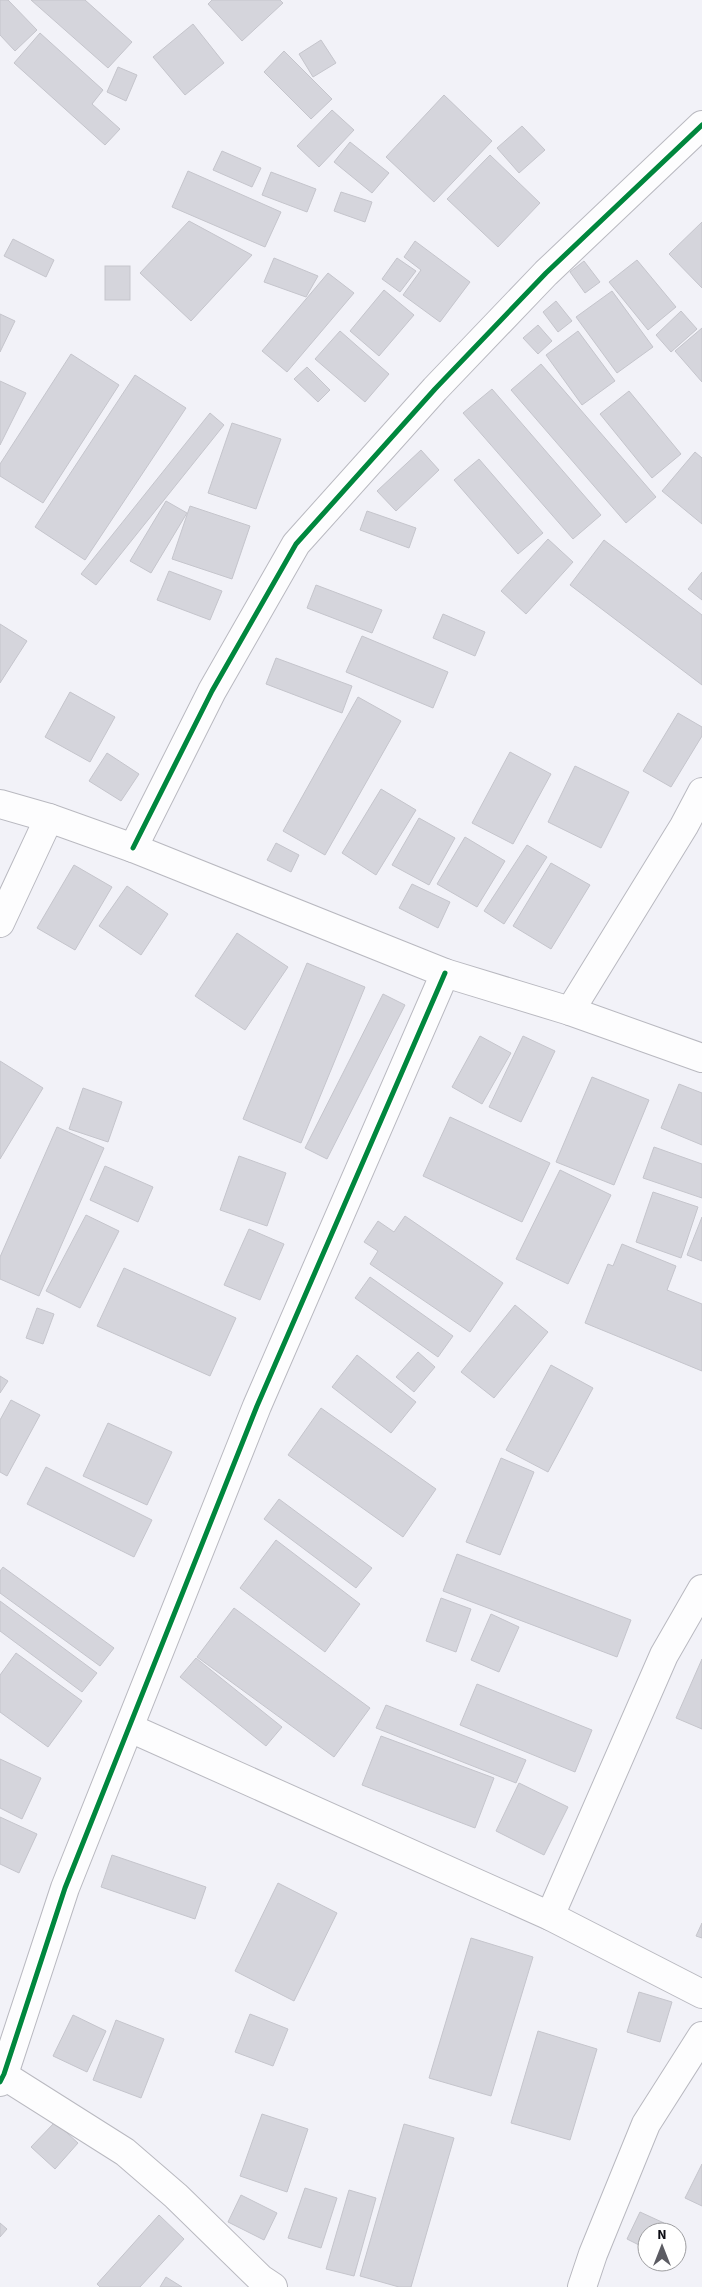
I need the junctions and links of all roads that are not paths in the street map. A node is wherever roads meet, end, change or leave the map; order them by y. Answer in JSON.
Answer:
{"nodes":[{"id":1,"x":702,"y":125,"type":"edge"},
{"id":2,"x":702,"y":792,"type":"edge"},
{"id":3,"x":0,"y":804,"type":"edge"},
{"id":4,"x":49,"y":818,"type":"junction"},
{"id":5,"x":133,"y":848,"type":"junction"},
{"id":6,"x":0,"y":923,"type":"edge"},
{"id":7,"x":445,"y":973,"type":"junction"},
{"id":8,"x":570,"y":1011,"type":"junction"},
{"id":9,"x":702,"y":1058,"type":"edge"},
{"id":10,"x":702,"y":1589,"type":"edge"},
{"id":11,"x":130,"y":1728,"type":"junction"},
{"id":12,"x":550,"y":1916,"type":"junction"},
{"id":13,"x":702,"y":1994,"type":"edge"},
{"id":14,"x":702,"y":2036,"type":"edge"},
{"id":15,"x":1,"y":2076,"type":"edge"},
{"id":16,"x":273,"y":2287,"type":"edge"},
{"id":17,"x":582,"y":2287,"type":"edge"}],
"edges":[{"from":1,"to":5,"type":"street"},
{"from":2,"to":8,"type":"street"},
{"from":3,"to":4,"type":"street"},
{"from":4,"to":5,"type":"street"},
{"from":4,"to":6,"type":"street"},
{"from":5,"to":7,"type":"street"},
{"from":7,"to":8,"type":"street"},
{"from":7,"to":11,"type":"street"},
{"from":8,"to":9,"type":"street"},
{"from":10,"to":12,"type":"street"},
{"from":11,"to":12,"type":"street"},
{"from":11,"to":15,"type":"street"},
{"from":12,"to":13,"type":"street"},
{"from":14,"to":17,"type":"street"},
{"from":15,"to":16,"type":"street"}]}
